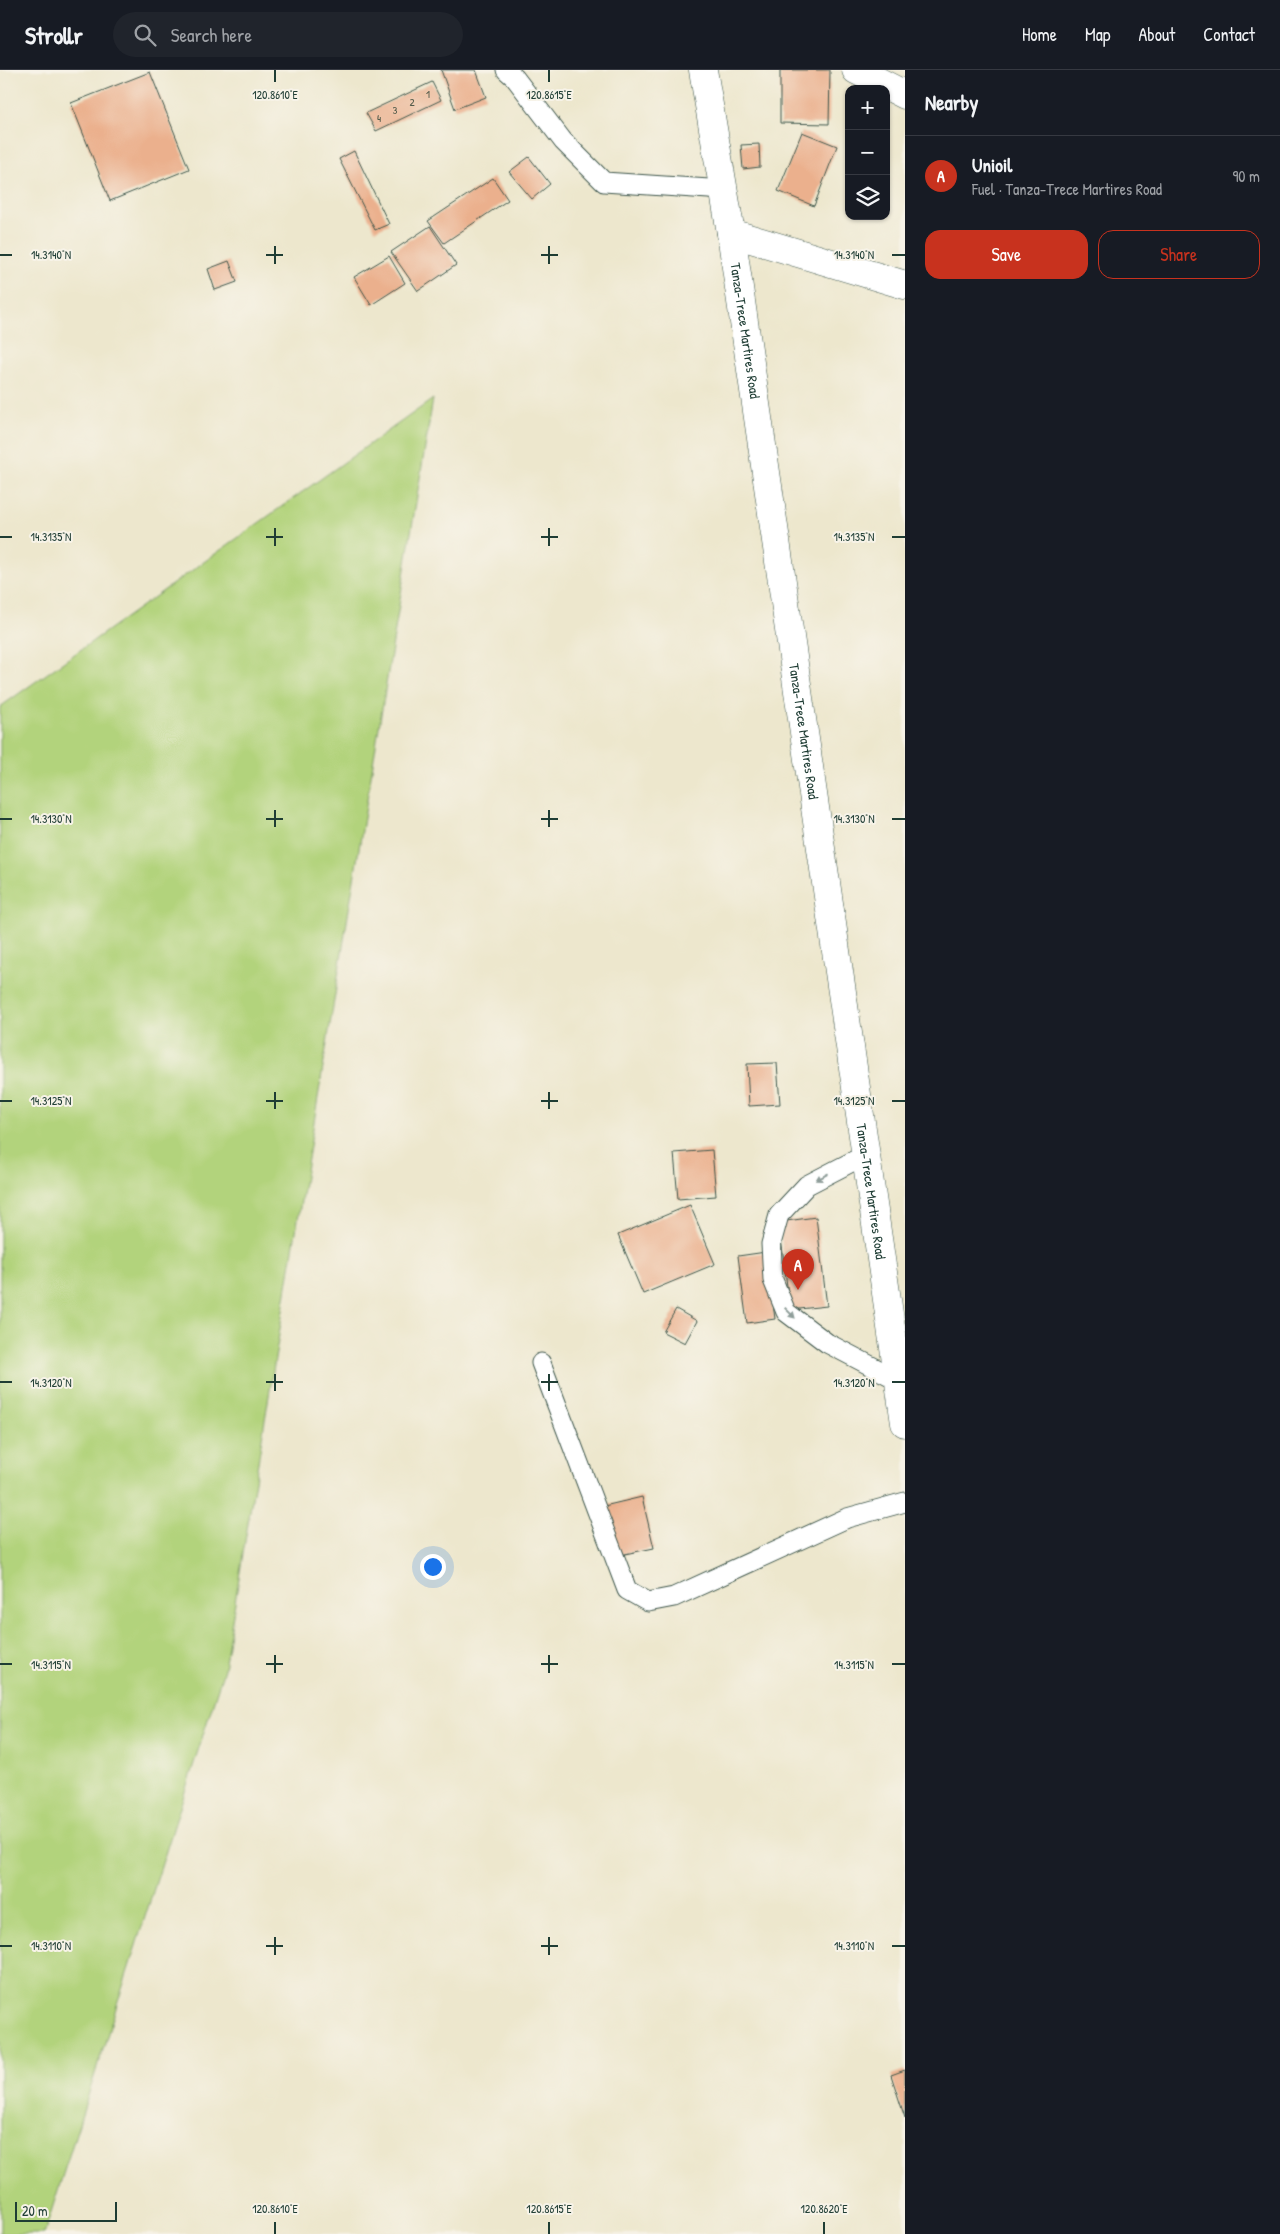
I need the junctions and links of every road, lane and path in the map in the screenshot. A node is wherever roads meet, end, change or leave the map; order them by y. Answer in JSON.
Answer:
{"nodes":[{"id":1,"x":506,"y":70,"type":"edge"},
{"id":2,"x":703,"y":70,"type":"edge"},
{"id":3,"x":856,"y":70,"type":"edge"},
{"id":4,"x":905,"y":95,"type":"edge"},
{"id":5,"x":724,"y":190,"type":"junction"},
{"id":6,"x":731,"y":233,"type":"junction"},
{"id":7,"x":905,"y":285,"type":"edge"},
{"id":8,"x":865,"y":1155,"type":"junction"},
{"id":9,"x":541,"y":1363,"type":"dead end"},
{"id":10,"x":898,"y":1380,"type":"junction"},
{"id":11,"x":905,"y":1423,"type":"edge"},
{"id":12,"x":905,"y":1502,"type":"edge"}],
"edges":[{"from":1,"to":5,"type":"lane"},
{"from":2,"to":5,"type":"main road","name":"Tanza-Trece Martires Road"},
{"from":3,"to":4,"type":"main road"},
{"from":5,"to":6,"type":"main road","name":"Tanza-Trece Martires Road"},
{"from":6,"to":7,"type":"main road"},
{"from":6,"to":8,"type":"main road","name":"Tanza-Trece Martires Road"},
{"from":8,"to":10,"type":"main road","name":"Tanza-Trece Martires Road"},
{"from":8,"to":10,"type":"lane","one_way":true},
{"from":9,"to":12,"type":"lane"},
{"from":10,"to":11,"type":"main road","name":"Tanza-Trece Martires Road"}]}
